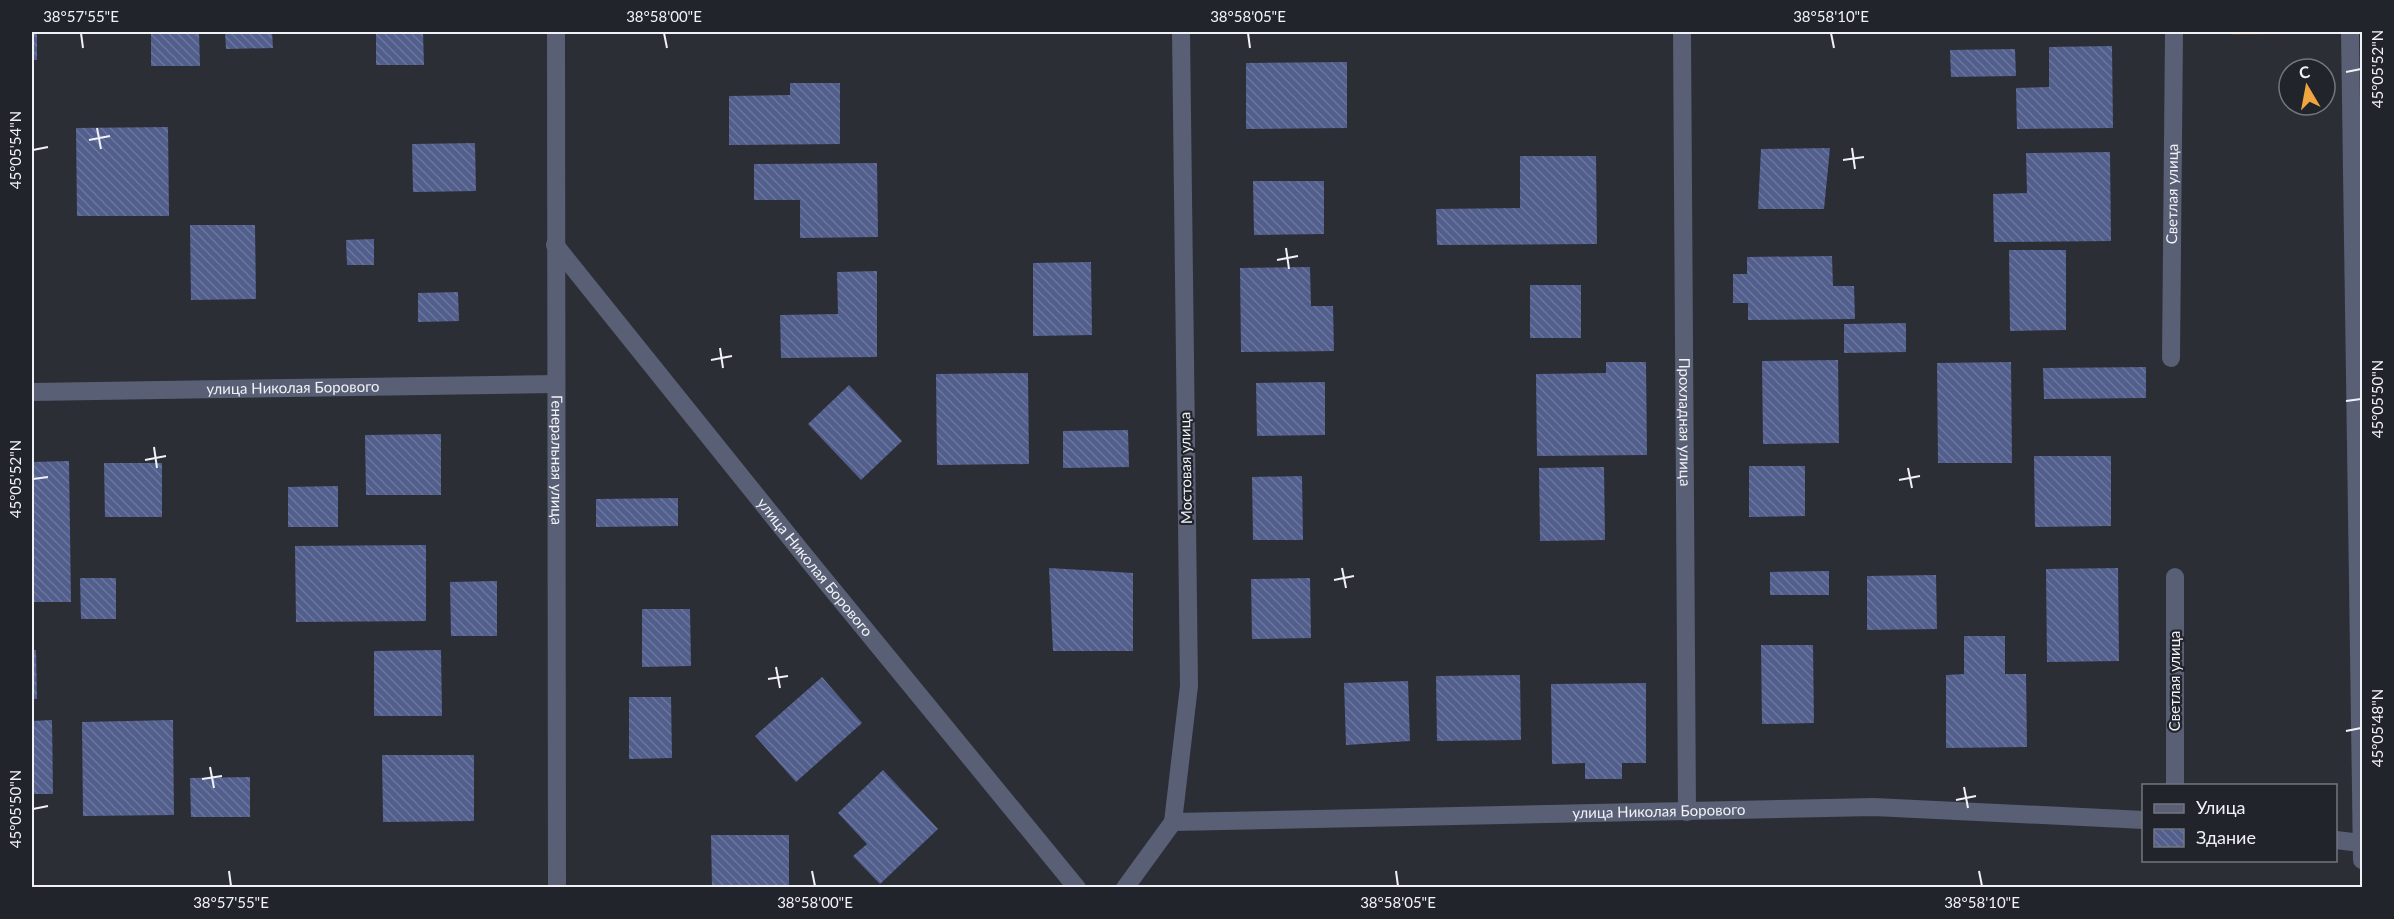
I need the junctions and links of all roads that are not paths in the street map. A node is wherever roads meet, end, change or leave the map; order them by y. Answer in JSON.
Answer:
{"nodes":[{"id":1,"x":556,"y":32,"type":"edge"},
{"id":2,"x":1181,"y":32,"type":"edge"},
{"id":3,"x":1682,"y":32,"type":"edge"},
{"id":4,"x":2174,"y":32,"type":"edge"},
{"id":5,"x":2350,"y":32,"type":"edge"},
{"id":6,"x":555,"y":245,"type":"junction"},
{"id":7,"x":2171,"y":358,"type":"dead end"},
{"id":8,"x":555,"y":384,"type":"junction"},
{"id":9,"x":32,"y":392,"type":"edge"},
{"id":10,"x":2175,"y":578,"type":"dead end"},
{"id":11,"x":2175,"y":784,"type":"edge"},
{"id":12,"x":1687,"y":812,"type":"junction"},
{"id":13,"x":2142,"y":820,"type":"edge"},
{"id":14,"x":1173,"y":822,"type":"junction"},
{"id":15,"x":2337,"y":840,"type":"edge"},
{"id":16,"x":2362,"y":852,"type":"edge"},
{"id":17,"x":557,"y":888,"type":"edge"},
{"id":18,"x":1077,"y":888,"type":"edge"},
{"id":19,"x":1125,"y":888,"type":"edge"}],
"edges":[{"from":1,"to":6,"type":"street","name":"Генеральная улица"},
{"from":2,"to":14,"type":"street","name":"Мостовая улица"},
{"from":3,"to":12,"type":"street","name":"Прохладная улица"},
{"from":4,"to":7,"type":"street","name":"Светлая улица"},
{"from":5,"to":16,"type":"street"},
{"from":6,"to":8,"type":"street","name":"Генеральная улица"},
{"from":6,"to":18,"type":"street","name":"улица Николая Борового"},
{"from":8,"to":9,"type":"street","name":"улица Николая Борового"},
{"from":8,"to":17,"type":"street","name":"Генеральная улица"},
{"from":10,"to":11,"type":"street","name":"Светлая улица"},
{"from":12,"to":13,"type":"street","name":"улица Николая Борового"},
{"from":12,"to":14,"type":"street","name":"улица Николая Борового"},
{"from":14,"to":19,"type":"street","name":"Мостовая улица"},
{"from":15,"to":16,"type":"street"}]}
